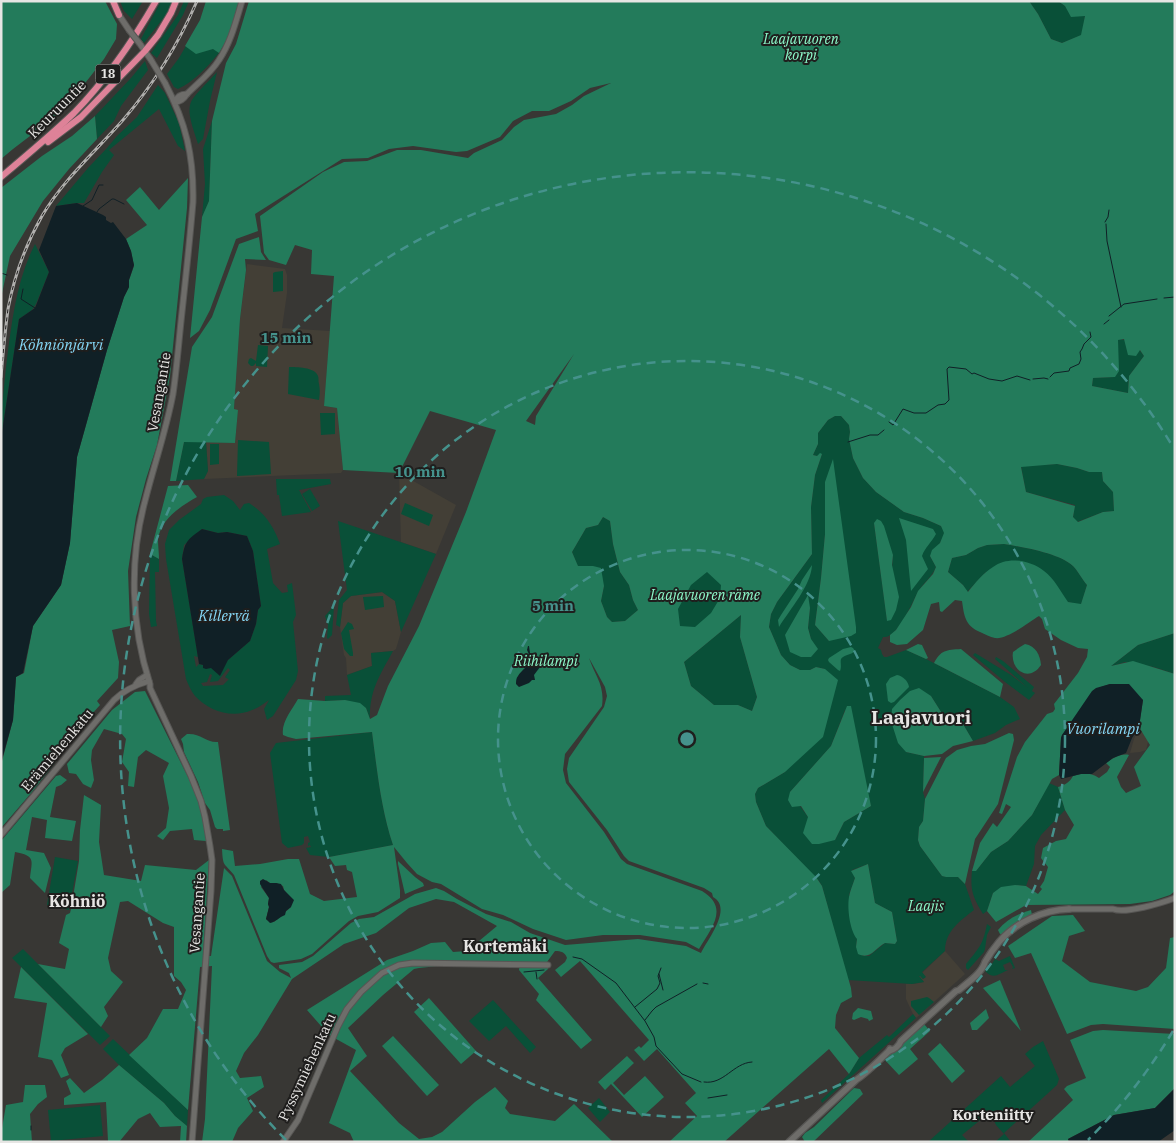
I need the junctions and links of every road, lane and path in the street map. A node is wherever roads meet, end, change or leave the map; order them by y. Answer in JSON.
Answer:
{"nodes":[{"id":1,"x":113,"y":1,"type":"edge"},
{"id":2,"x":156,"y":1,"type":"edge"},
{"id":3,"x":176,"y":1,"type":"edge"},
{"id":4,"x":242,"y":1,"type":"edge"},
{"id":5,"x":119,"y":15,"type":"joint"},
{"id":6,"x":145,"y":51,"type":"junction"},
{"id":7,"x":175,"y":102,"type":"junction"},
{"id":8,"x":18,"y":162,"type":"junction"},
{"id":9,"x":1,"y":177,"type":"edge"},
{"id":10,"x":149,"y":680,"type":"junction"},
{"id":11,"x":1,"y":835,"type":"edge"},
{"id":12,"x":1175,"y":898,"type":"edge"},
{"id":13,"x":1069,"y":909,"type":"joint"},
{"id":14,"x":548,"y":965,"type":"dead end"},
{"id":15,"x":192,"y":1142,"type":"edge"},
{"id":16,"x":283,"y":1142,"type":"edge"},
{"id":17,"x":789,"y":1142,"type":"edge"}],
"edges":[{"from":1,"to":5,"type":"highway"},
{"from":2,"to":8,"type":"highway","name":"Keuruuntie","number":"18"},
{"from":3,"to":6,"type":"highway"},
{"from":4,"to":7,"type":"street"},
{"from":5,"to":6,"type":"street","name":"Vesangantie","bridge":true},
{"from":6,"to":7,"type":"street","name":"Vesangantie","bridge":true},
{"from":6,"to":8,"type":"highway"},
{"from":7,"to":10,"type":"street","name":"Vesangantie"},
{"from":8,"to":9,"type":"highway","name":"Keuruuntie","number":"18"},
{"from":10,"to":11,"type":"street","name":"Erämiehenkatu"},
{"from":10,"to":15,"type":"street","name":"Vesangantie"},
{"from":12,"to":13,"type":"street"},
{"from":13,"to":17,"type":"main road"},
{"from":14,"to":16,"type":"street","name":"Pyssymiehenkatu"}]}
